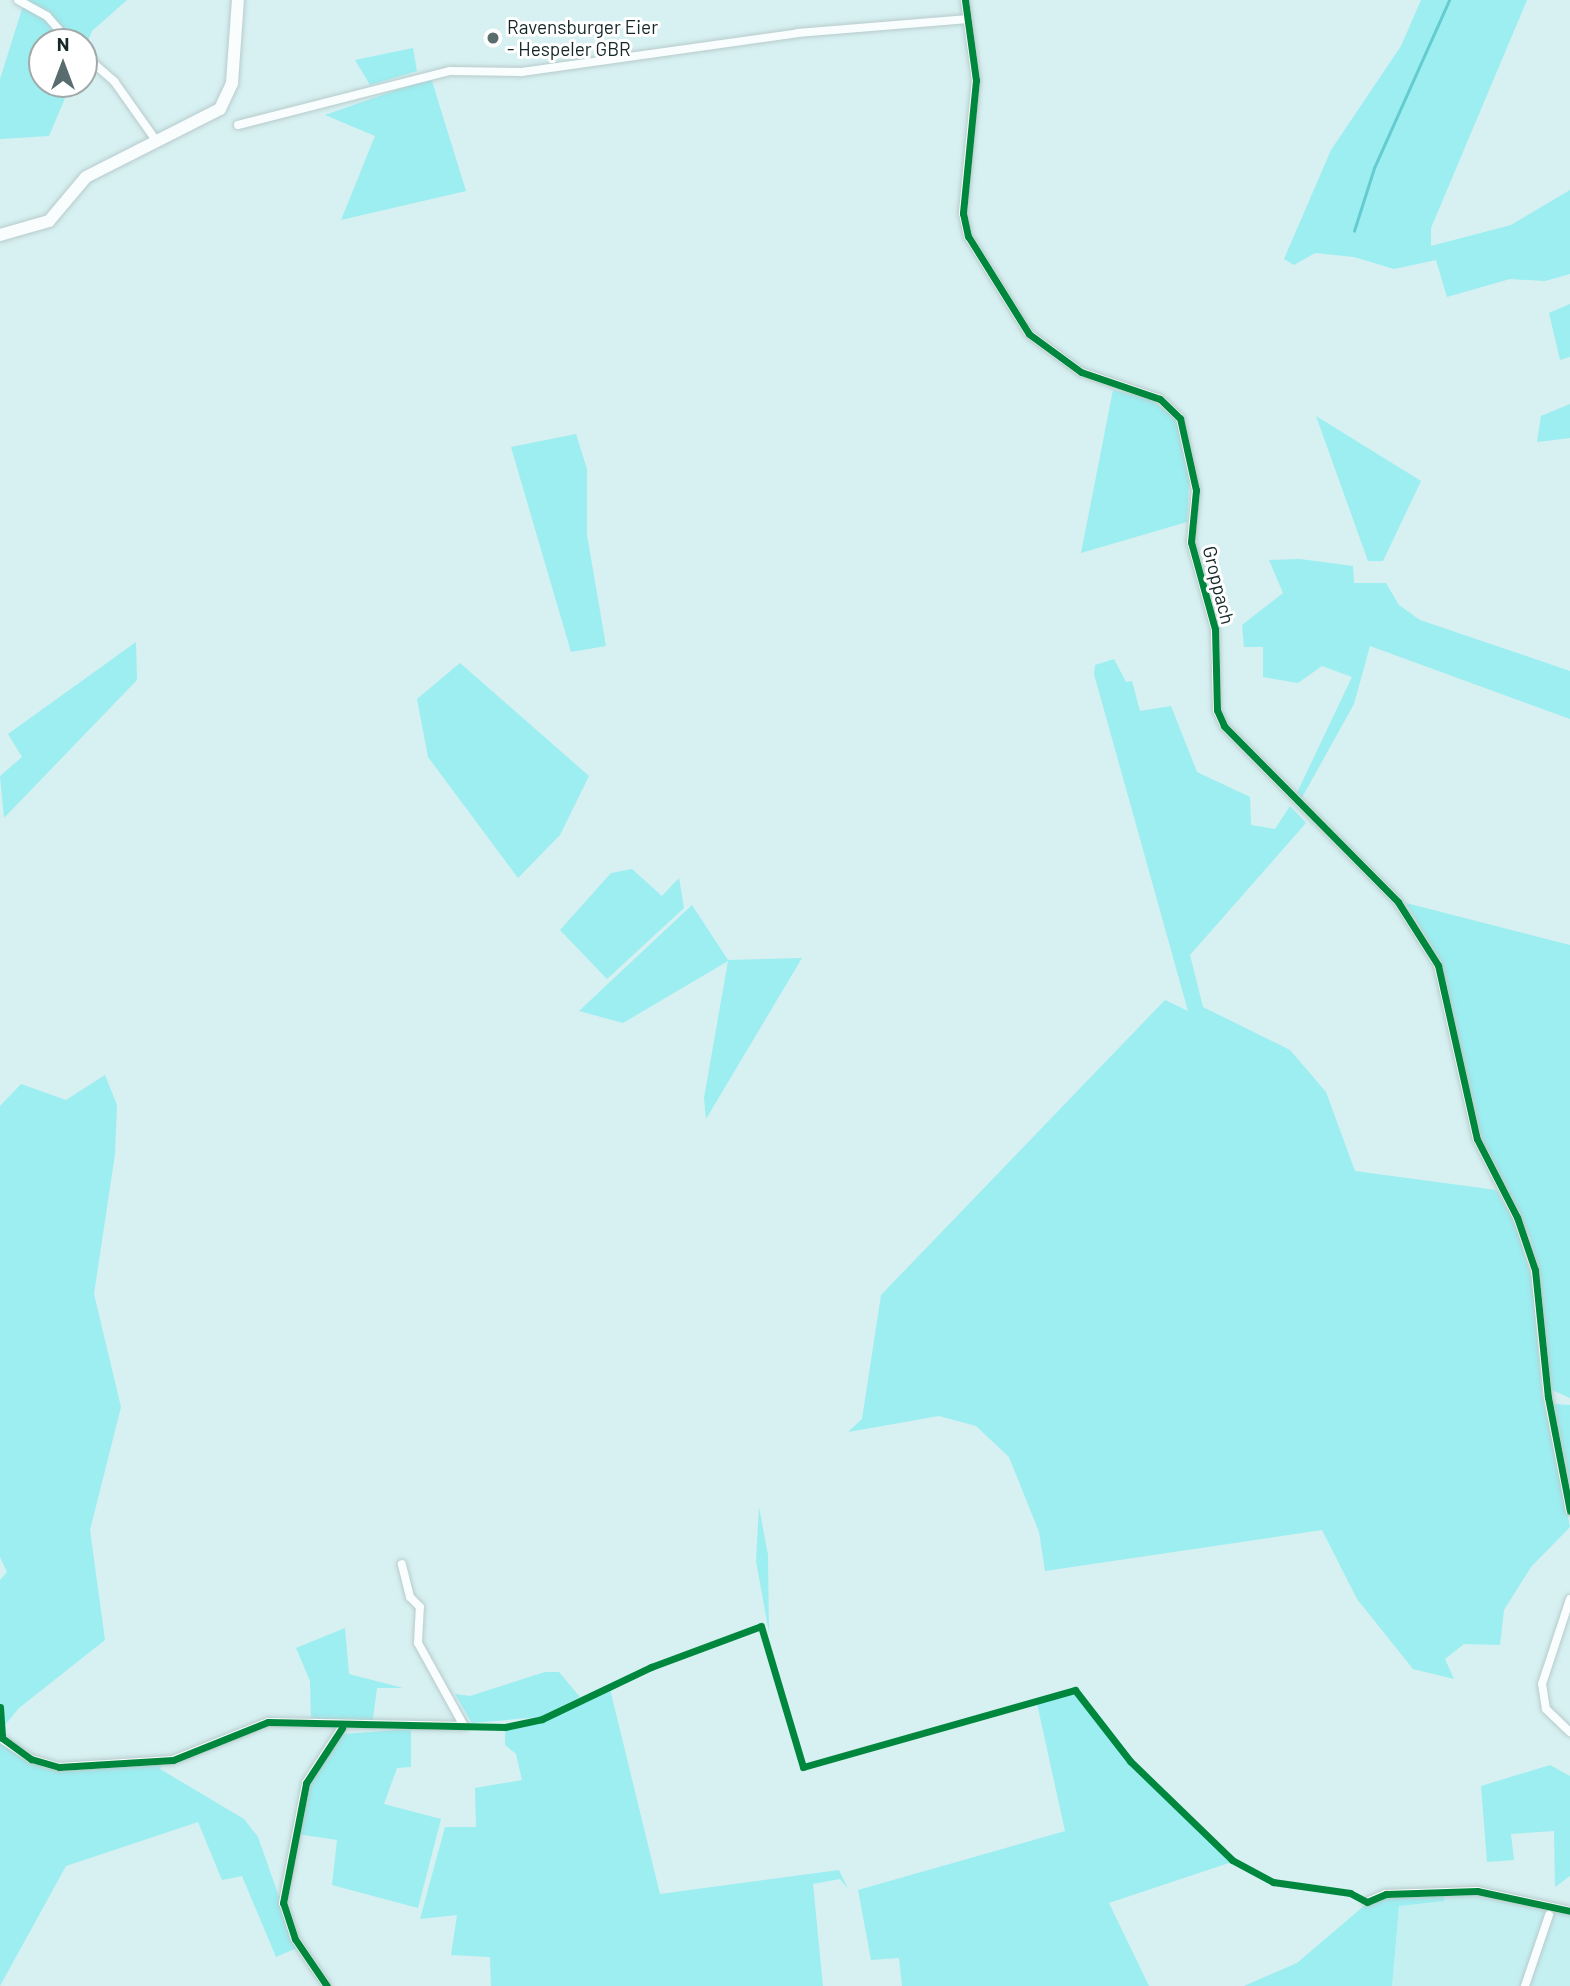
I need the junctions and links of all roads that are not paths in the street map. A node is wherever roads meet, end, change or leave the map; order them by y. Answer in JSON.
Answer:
{"nodes":[{"id":1,"x":18,"y":0,"type":"edge"},
{"id":2,"x":238,"y":0,"type":"edge"},
{"id":3,"x":965,"y":0,"type":"edge"},
{"id":4,"x":967,"y":19,"type":"junction"},
{"id":5,"x":58,"y":28,"type":"edge"},
{"id":6,"x":98,"y":67,"type":"edge"},
{"id":7,"x":238,"y":125,"type":"dead end"},
{"id":8,"x":155,"y":139,"type":"junction"},
{"id":9,"x":0,"y":235,"type":"edge"},
{"id":10,"x":1570,"y":1511,"type":"edge"},
{"id":11,"x":402,"y":1564,"type":"dead end"},
{"id":12,"x":1570,"y":1598,"type":"edge"},
{"id":13,"x":342,"y":1728,"type":"junction"},
{"id":14,"x":1570,"y":1732,"type":"edge"},
{"id":15,"x":1,"y":1738,"type":"edge"},
{"id":16,"x":1367,"y":1902,"type":"dead end"},
{"id":17,"x":1570,"y":1911,"type":"edge"},
{"id":18,"x":1549,"y":1915,"type":"dead end"},
{"id":19,"x":327,"y":1986,"type":"edge"},
{"id":20,"x":1525,"y":1986,"type":"edge"}],
"edges":[{"from":1,"to":5,"type":"street"},
{"from":2,"to":8,"type":"street"},
{"from":3,"to":4,"type":"street","name":"Groppach"},
{"from":4,"to":7,"type":"street"},
{"from":4,"to":10,"type":"street","name":"Groppach"},
{"from":6,"to":8,"type":"street"},
{"from":8,"to":9,"type":"street"},
{"from":11,"to":13,"type":"street"},
{"from":12,"to":14,"type":"street"},
{"from":13,"to":15,"type":"street"},
{"from":13,"to":19,"type":"street"},
{"from":16,"to":17,"type":"street"},
{"from":18,"to":20,"type":"street"}]}
